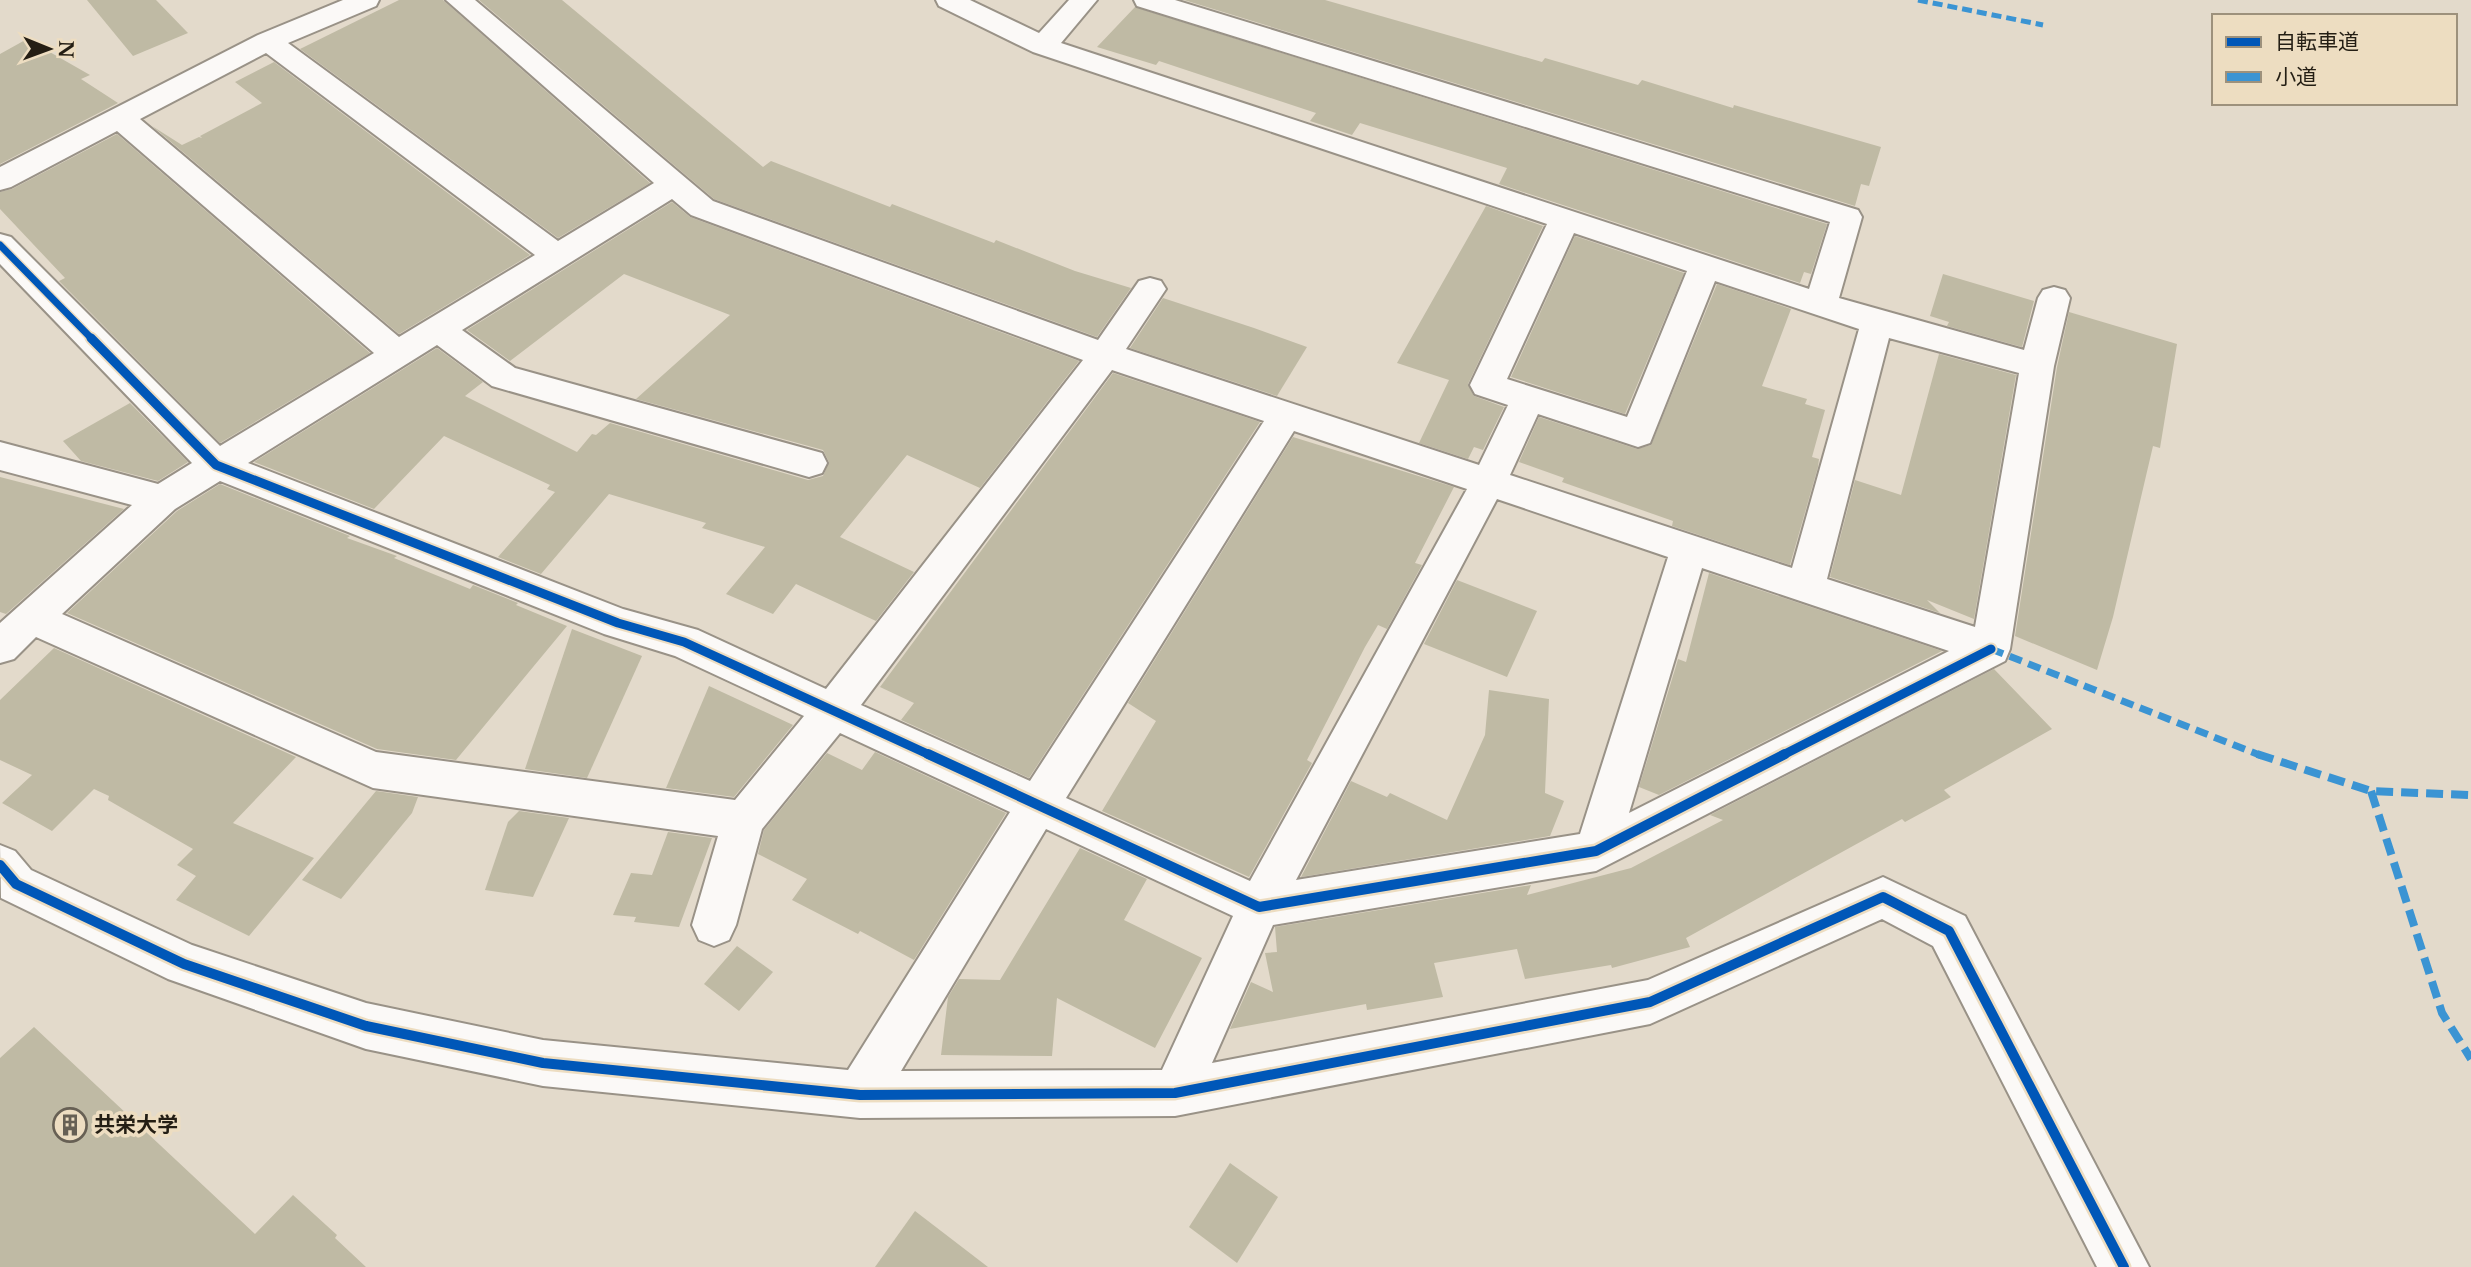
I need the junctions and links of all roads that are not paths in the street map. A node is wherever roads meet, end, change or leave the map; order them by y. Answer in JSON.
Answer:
{"nodes":[{"id":1,"x":366,"y":0,"type":"edge"},
{"id":2,"x":459,"y":0,"type":"edge"},
{"id":3,"x":949,"y":0,"type":"edge"},
{"id":4,"x":1084,"y":0,"type":"edge"},
{"id":5,"x":1147,"y":0,"type":"edge"},
{"id":6,"x":268,"y":41,"type":"junction"},
{"id":7,"x":1043,"y":46,"type":"junction"},
{"id":8,"x":120,"y":118,"type":"junction"},
{"id":9,"x":0,"y":180,"type":"edge"},
{"id":10,"x":674,"y":184,"type":"junction"},
{"id":11,"x":1565,"y":219,"type":"junction"},
{"id":12,"x":0,"y":245,"type":"edge"},
{"id":13,"x":556,"y":255,"type":"junction"},
{"id":14,"x":1705,"y":265,"type":"junction"},
{"id":15,"x":1150,"y":289,"type":"dead end"},
{"id":16,"x":2054,"y":298,"type":"dead end"},
{"id":17,"x":1821,"y":304,"type":"junction"},
{"id":18,"x":1877,"y":323,"type":"junction"},
{"id":19,"x":437,"y":328,"type":"junction"},
{"id":20,"x":396,"y":353,"type":"junction"},
{"id":21,"x":1105,"y":355,"type":"junction"},
{"id":22,"x":2037,"y":366,"type":"junction"},
{"id":23,"x":1528,"y":398,"type":"junction"},
{"id":24,"x":1285,"y":415,"type":"junction"},
{"id":25,"x":0,"y":456,"type":"edge"},
{"id":26,"x":809,"y":463,"type":"dead end"},
{"id":27,"x":216,"y":465,"type":"junction"},
{"id":28,"x":1488,"y":483,"type":"junction"},
{"id":29,"x":162,"y":499,"type":"junction"},
{"id":30,"x":1689,"y":550,"type":"junction"},
{"id":31,"x":1805,"y":589,"type":"junction"},
{"id":32,"x":32,"y":618,"type":"junction"},
{"id":33,"x":0,"y":647,"type":"edge"},
{"id":34,"x":1991,"y":649,"type":"junction"},
{"id":35,"x":833,"y":711,"type":"junction"},
{"id":36,"x":1038,"y":805,"type":"junction"},
{"id":37,"x":744,"y":820,"type":"junction"},
{"id":38,"x":1596,"y":851,"type":"junction"},
{"id":39,"x":0,"y":865,"type":"edge"},
{"id":40,"x":1259,"y":907,"type":"junction"},
{"id":41,"x":714,"y":925,"type":"dead end"},
{"id":42,"x":1175,"y":1093,"type":"junction"},
{"id":43,"x":860,"y":1096,"type":"junction"},
{"id":44,"x":2124,"y":1267,"type":"edge"}],
"edges":[{"from":1,"to":6,"type":"street"},
{"from":2,"to":10,"type":"street"},
{"from":3,"to":7,"type":"street"},
{"from":4,"to":7,"type":"street"},
{"from":5,"to":17,"type":"street"},
{"from":6,"to":8,"type":"street"},
{"from":6,"to":13,"type":"street"},
{"from":7,"to":11,"type":"street"},
{"from":8,"to":9,"type":"street"},
{"from":8,"to":20,"type":"street"},
{"from":10,"to":13,"type":"street"},
{"from":10,"to":21,"type":"street"},
{"from":11,"to":14,"type":"street"},
{"from":11,"to":23,"type":"street"},
{"from":12,"to":27,"type":"street"},
{"from":13,"to":19,"type":"street"},
{"from":14,"to":17,"type":"street"},
{"from":14,"to":23,"type":"street"},
{"from":15,"to":21,"type":"street"},
{"from":16,"to":22,"type":"street"},
{"from":17,"to":18,"type":"street"},
{"from":18,"to":22,"type":"street"},
{"from":18,"to":31,"type":"street"},
{"from":19,"to":20,"type":"street"},
{"from":19,"to":26,"type":"street"},
{"from":20,"to":27,"type":"street"},
{"from":21,"to":24,"type":"street"},
{"from":21,"to":35,"type":"street"},
{"from":22,"to":34,"type":"street"},
{"from":23,"to":28,"type":"street"},
{"from":24,"to":28,"type":"street"},
{"from":24,"to":36,"type":"street"},
{"from":25,"to":29,"type":"street"},
{"from":27,"to":29,"type":"street"},
{"from":27,"to":35,"type":"street"},
{"from":28,"to":30,"type":"street"},
{"from":28,"to":40,"type":"street"},
{"from":29,"to":32,"type":"street"},
{"from":30,"to":31,"type":"street"},
{"from":30,"to":38,"type":"street"},
{"from":31,"to":34,"type":"street"},
{"from":32,"to":33,"type":"street"},
{"from":32,"to":37,"type":"street"},
{"from":34,"to":38,"type":"street"},
{"from":35,"to":36,"type":"street"},
{"from":35,"to":37,"type":"street"},
{"from":36,"to":40,"type":"street"},
{"from":36,"to":43,"type":"street"},
{"from":37,"to":41,"type":"street"},
{"from":38,"to":40,"type":"street"},
{"from":39,"to":43,"type":"street"},
{"from":40,"to":42,"type":"street"},
{"from":42,"to":43,"type":"street"},
{"from":42,"to":44,"type":"street"}]}
